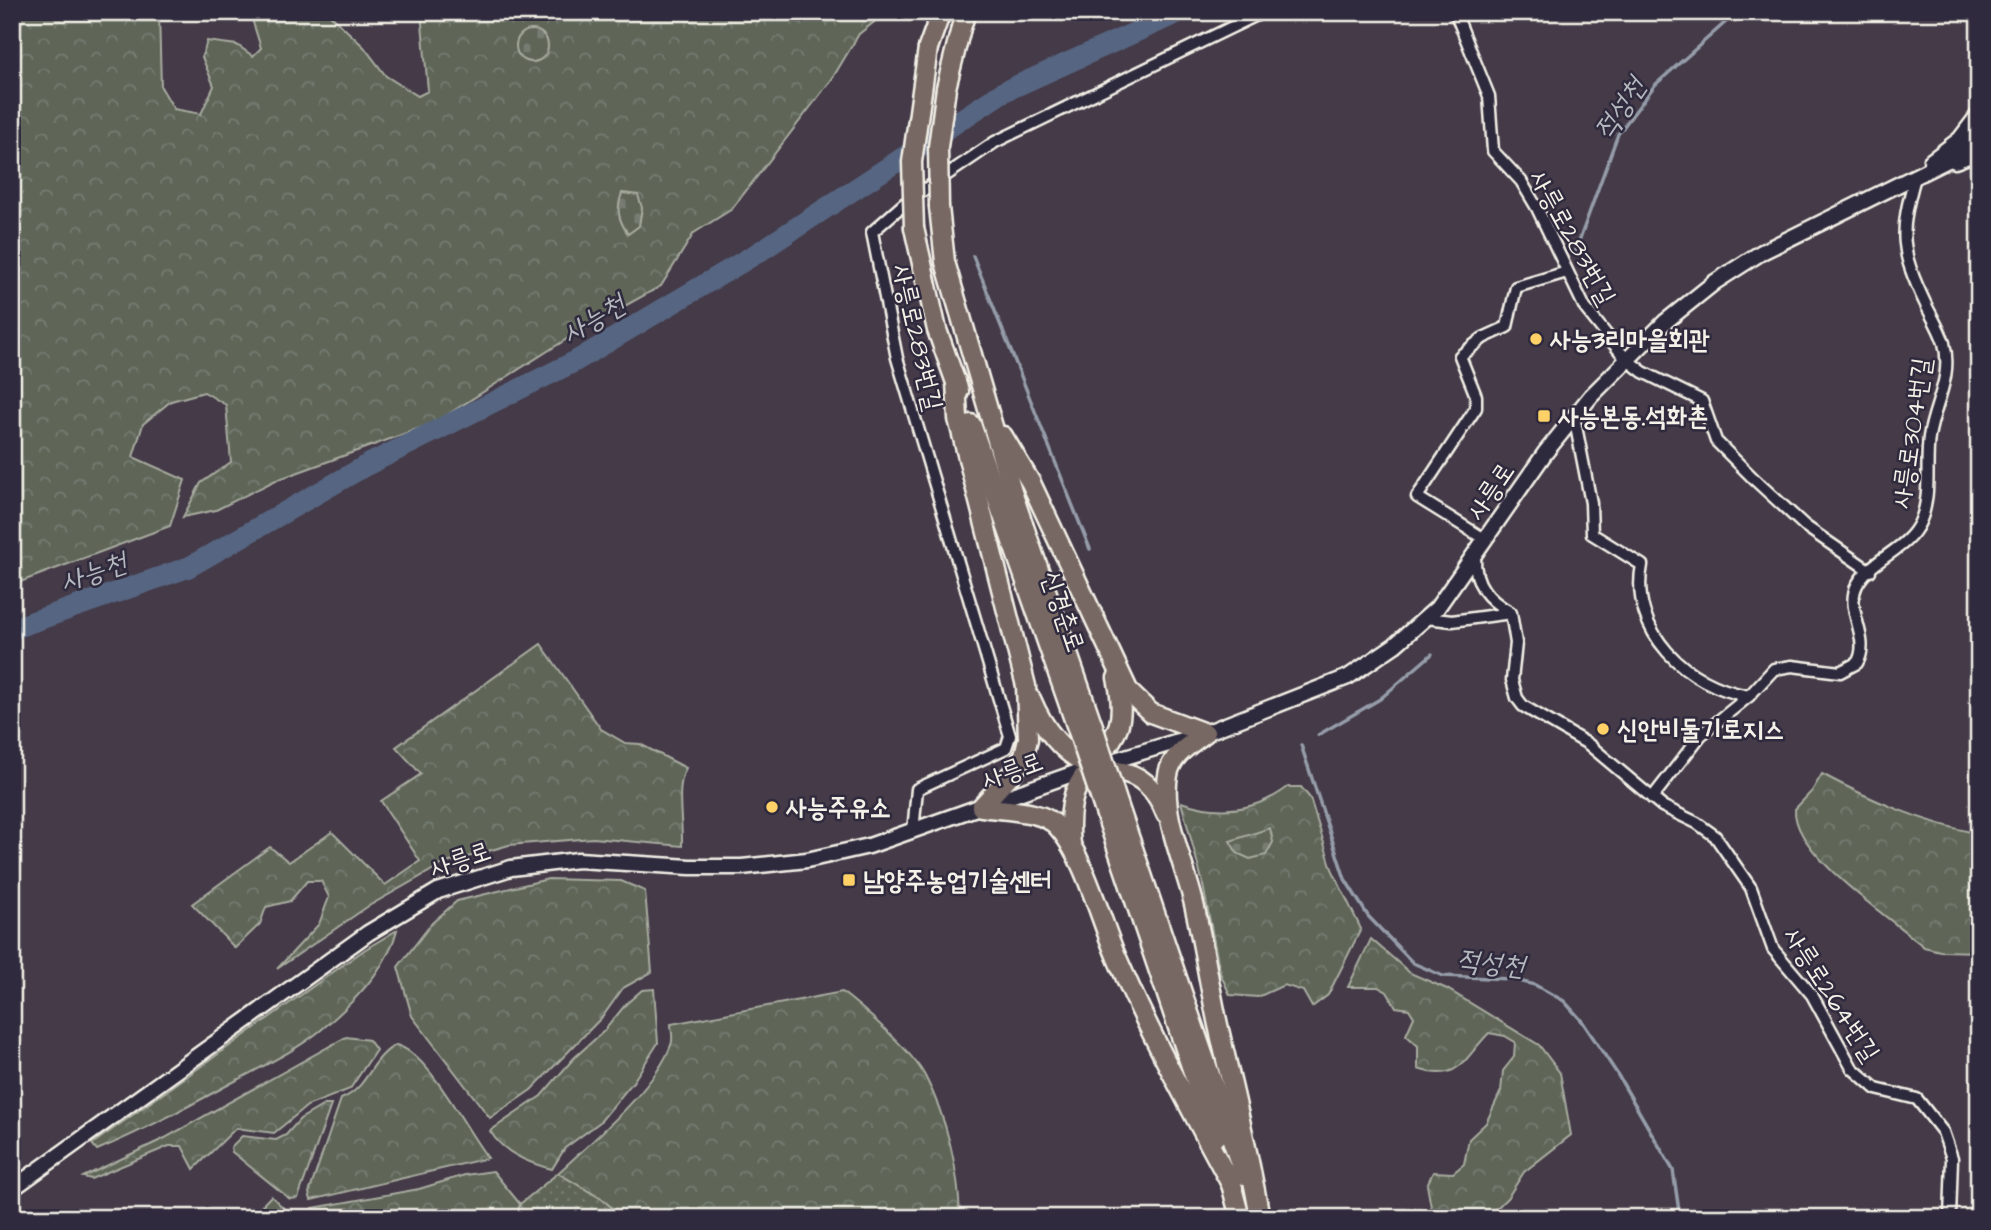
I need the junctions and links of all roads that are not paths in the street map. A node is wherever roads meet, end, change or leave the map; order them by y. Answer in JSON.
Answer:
{"nodes":[{"id":1,"x":941,"y":12,"type":"edge"},
{"id":2,"x":1263,"y":12,"type":"edge"},
{"id":3,"x":1455,"y":12,"type":"edge"},
{"id":4,"x":963,"y":20,"type":"edge"},
{"id":5,"x":1979,"y":114,"type":"edge"},
{"id":6,"x":1979,"y":133,"type":"edge"},
{"id":7,"x":1979,"y":152,"type":"edge"},
{"id":8,"x":1915,"y":177,"type":"junction"},
{"id":9,"x":1567,"y":272,"type":"junction"},
{"id":10,"x":1626,"y":359,"type":"junction"},
{"id":11,"x":956,"y":381,"type":"junction"},
{"id":12,"x":990,"y":413,"type":"junction"},
{"id":13,"x":1574,"y":416,"type":"junction"},
{"id":14,"x":1486,"y":540,"type":"junction"},
{"id":15,"x":1475,"y":558,"type":"junction"},
{"id":16,"x":1870,"y":571,"type":"junction"},
{"id":17,"x":1511,"y":613,"type":"junction"},
{"id":18,"x":1426,"y":618,"type":"junction"},
{"id":19,"x":1114,"y":664,"type":"junction"},
{"id":20,"x":1026,"y":686,"type":"junction"},
{"id":21,"x":1749,"y":696,"type":"junction"},
{"id":22,"x":1086,"y":729,"type":"junction"},
{"id":23,"x":1205,"y":733,"type":"junction"},
{"id":24,"x":1091,"y":768,"type":"junction"},
{"id":25,"x":1653,"y":798,"type":"junction"},
{"id":26,"x":1111,"y":806,"type":"junction"},
{"id":27,"x":981,"y":807,"type":"junction"},
{"id":28,"x":914,"y":832,"type":"junction"},
{"id":29,"x":1175,"y":837,"type":"junction"},
{"id":30,"x":1071,"y":845,"type":"junction"},
{"id":31,"x":1233,"y":1188,"type":"junction"},
{"id":32,"x":12,"y":1189,"type":"edge"},
{"id":33,"x":1240,"y":1218,"type":"edge"},
{"id":34,"x":1260,"y":1218,"type":"edge"},
{"id":35,"x":1950,"y":1218,"type":"edge"}],
"edges":[{"from":1,"to":11,"type":"highway","name":"신경춘로","bridge":true},
{"from":2,"to":28,"type":"street","name":"사릉로283번길"},
{"from":3,"to":9,"type":"street","name":"사릉로283번길"},
{"from":4,"to":12,"type":"highway","name":"신경춘로","bridge":true},
{"from":5,"to":8,"type":"street","name":"사릉로"},
{"from":6,"to":8,"type":"street","name":"사릉로"},
{"from":7,"to":8,"type":"street"},
{"from":8,"to":10,"type":"street","name":"사릉로"},
{"from":8,"to":16,"type":"street","name":"사릉로304번길"},
{"from":9,"to":10,"type":"street","name":"사릉로283번길"},
{"from":9,"to":14,"type":"street"},
{"from":10,"to":13,"type":"street","name":"사릉로"},
{"from":10,"to":16,"type":"street","name":"사릉로283번길"},
{"from":11,"to":20,"type":"highway"},
{"from":11,"to":22,"type":"highway","name":"신경춘로"},
{"from":12,"to":19,"type":"highway"},
{"from":12,"to":22,"type":"highway","name":"신경춘로"},
{"from":13,"to":14,"type":"street","name":"사릉로"},
{"from":13,"to":21,"type":"street"},
{"from":14,"to":15,"type":"street","name":"사릉로"},
{"from":15,"to":17,"type":"street"},
{"from":15,"to":18,"type":"street","name":"사릉로"},
{"from":16,"to":21,"type":"street","name":"사릉로304번길"},
{"from":17,"to":18,"type":"street"},
{"from":17,"to":25,"type":"street","name":"사릉로264번길"},
{"from":18,"to":23,"type":"street","name":"사릉로"},
{"from":19,"to":23,"type":"highway"},
{"from":19,"to":24,"type":"highway"},
{"from":20,"to":24,"type":"highway"},
{"from":20,"to":27,"type":"highway"},
{"from":21,"to":25,"type":"street","name":"사릉로304번길"},
{"from":22,"to":26,"type":"highway","name":"신경춘로","bridge":true},
{"from":23,"to":24,"type":"street","name":"사릉로"},
{"from":23,"to":29,"type":"highway"},
{"from":24,"to":27,"type":"street","name":"사릉로"},
{"from":24,"to":29,"type":"highway"},
{"from":24,"to":30,"type":"highway"},
{"from":25,"to":35,"type":"street","name":"사릉로264번길"},
{"from":26,"to":31,"type":"highway","name":"신경춘로"},
{"from":26,"to":34,"type":"highway","name":"신경춘로"},
{"from":27,"to":28,"type":"street","name":"사릉로"},
{"from":27,"to":30,"type":"highway"},
{"from":28,"to":32,"type":"street","name":"사릉로"},
{"from":29,"to":34,"type":"highway"},
{"from":30,"to":31,"type":"highway"},
{"from":31,"to":33,"type":"highway","name":"신경춘로"}]}
